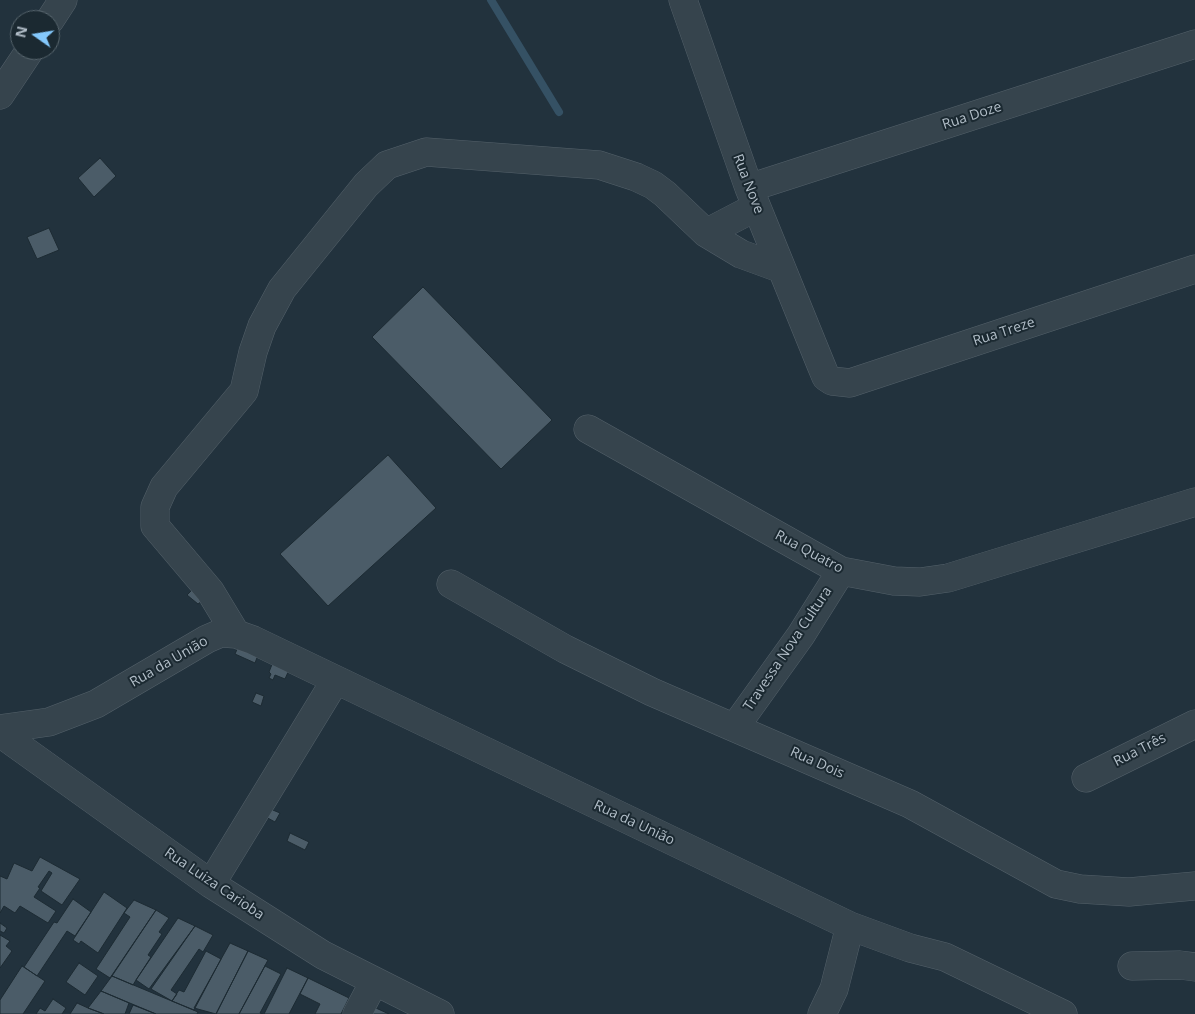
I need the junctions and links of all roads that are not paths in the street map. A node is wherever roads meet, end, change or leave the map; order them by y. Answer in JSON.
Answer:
{"nodes":[{"id":1,"x":683,"y":0,"type":"edge"},
{"id":2,"x":1195,"y":44,"type":"edge"},
{"id":3,"x":23,"y":60,"type":"edge"},
{"id":4,"x":0,"y":95,"type":"edge"},
{"id":5,"x":752,"y":198,"type":"junction"},
{"id":6,"x":706,"y":233,"type":"junction"},
{"id":7,"x":782,"y":269,"type":"junction"},
{"id":8,"x":1195,"y":269,"type":"edge"},
{"id":9,"x":820,"y":365,"type":"joint"},
{"id":10,"x":588,"y":429,"type":"dead end"},
{"id":11,"x":1195,"y":502,"type":"edge"},
{"id":12,"x":841,"y":571,"type":"junction"},
{"id":13,"x":450,"y":584,"type":"dead end"},
{"id":14,"x":236,"y":634,"type":"junction"},
{"id":15,"x":335,"y":680,"type":"junction"},
{"id":16,"x":1195,"y":724,"type":"edge"},
{"id":17,"x":735,"y":727,"type":"junction"},
{"id":18,"x":0,"y":729,"type":"edge"},
{"id":19,"x":0,"y":733,"type":"edge"},
{"id":20,"x":1086,"y":778,"type":"dead end"},
{"id":21,"x":211,"y":884,"type":"junction"},
{"id":22,"x":1195,"y":886,"type":"edge"},
{"id":23,"x":850,"y":926,"type":"junction"},
{"id":24,"x":1132,"y":966,"type":"dead end"},
{"id":25,"x":1195,"y":967,"type":"edge"},
{"id":26,"x":374,"y":982,"type":"junction"},
{"id":27,"x":357,"y":1014,"type":"edge"},
{"id":28,"x":440,"y":1014,"type":"edge"},
{"id":29,"x":822,"y":1014,"type":"edge"},
{"id":30,"x":1063,"y":1014,"type":"edge"}],
"edges":[{"from":1,"to":5,"type":"street","name":"Rua Nove"},
{"from":2,"to":5,"type":"street","name":"Rua Doze"},
{"from":3,"to":4,"type":"street"},
{"from":5,"to":6,"type":"street","name":"Rua Doze"},
{"from":5,"to":7,"type":"street","name":"Rua Nove"},
{"from":6,"to":7,"type":"street"},
{"from":6,"to":14,"type":"street"},
{"from":7,"to":9,"type":"street","name":"Rua Nove"},
{"from":8,"to":9,"type":"street","name":"Rua Treze"},
{"from":10,"to":12,"type":"street","name":"Rua Quatro"},
{"from":11,"to":12,"type":"street","name":"Rua Quatro"},
{"from":12,"to":17,"type":"street","name":"Travessa Nova Cultura"},
{"from":13,"to":17,"type":"street","name":"Rua Dois"},
{"from":14,"to":15,"type":"street","name":"Rua da União"},
{"from":14,"to":18,"type":"street","name":"Rua da União"},
{"from":15,"to":21,"type":"street"},
{"from":15,"to":23,"type":"street","name":"Rua da União"},
{"from":16,"to":20,"type":"street","name":"Rua Três"},
{"from":17,"to":22,"type":"street","name":"Rua Dois"},
{"from":19,"to":21,"type":"street","name":"Rua Luiza Carioba"},
{"from":21,"to":26,"type":"street","name":"Rua Luiza Carioba"},
{"from":23,"to":29,"type":"street"},
{"from":23,"to":30,"type":"street","name":"Rua da União"},
{"from":24,"to":25,"type":"street"},
{"from":26,"to":27,"type":"street"},
{"from":26,"to":28,"type":"street","name":"Rua Luiza Carioba"}]}
